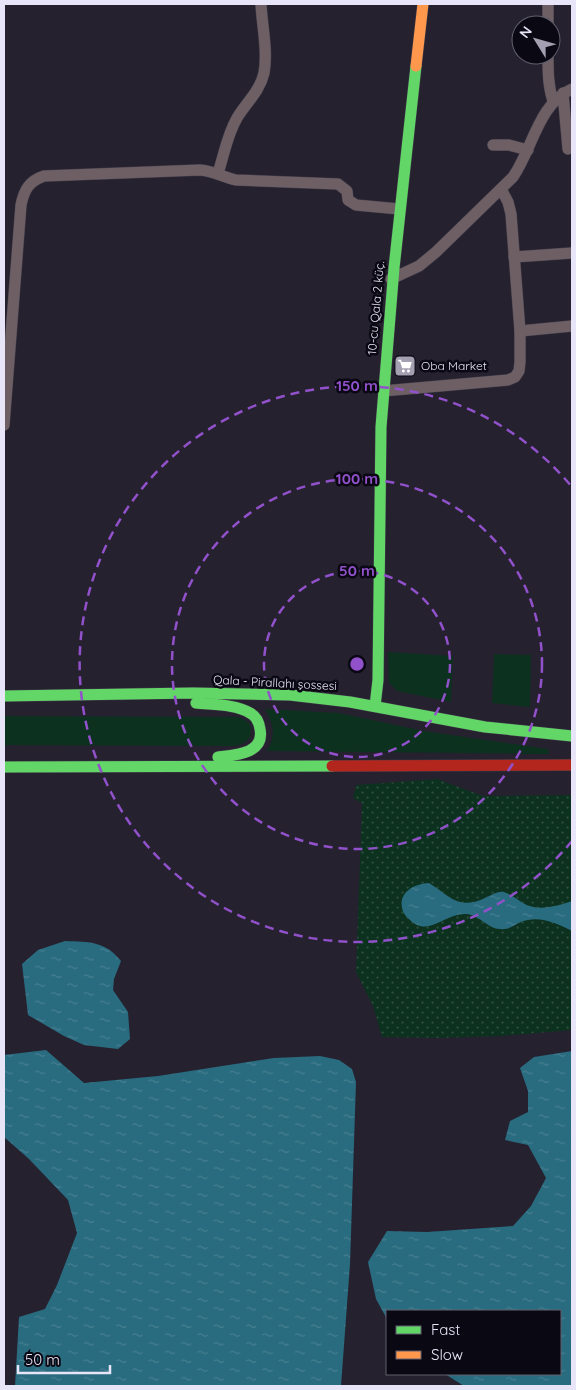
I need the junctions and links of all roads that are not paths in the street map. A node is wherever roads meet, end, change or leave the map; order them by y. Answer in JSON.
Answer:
{"nodes":[{"id":1,"x":261,"y":4,"type":"edge"},
{"id":2,"x":422,"y":4,"type":"edge"},
{"id":3,"x":548,"y":65,"type":"edge"},
{"id":4,"x":568,"y":91,"type":"edge"},
{"id":5,"x":554,"y":101,"type":"junction"},
{"id":6,"x":493,"y":145,"type":"dead end"},
{"id":7,"x":568,"y":149,"type":"dead end"},
{"id":8,"x":528,"y":150,"type":"junction"},
{"id":9,"x":218,"y":173,"type":"junction"},
{"id":10,"x":501,"y":189,"type":"junction"},
{"id":11,"x":399,"y":209,"type":"junction"},
{"id":12,"x":572,"y":253,"type":"edge"},
{"id":13,"x":514,"y":257,"type":"junction"},
{"id":14,"x":391,"y":279,"type":"junction"},
{"id":15,"x":572,"y":326,"type":"edge"},
{"id":16,"x":520,"y":331,"type":"junction"},
{"id":17,"x":383,"y":391,"type":"junction"},
{"id":18,"x":4,"y":425,"type":"edge"},
{"id":19,"x":127,"y":693,"type":"junction"},
{"id":20,"x":4,"y":696,"type":"edge"},
{"id":21,"x":375,"y":706,"type":"junction"},
{"id":22,"x":572,"y":736,"type":"edge"},
{"id":23,"x":572,"y":765,"type":"edge"},
{"id":24,"x":4,"y":767,"type":"edge"},
{"id":25,"x":120,"y":767,"type":"junction"}],
"edges":[{"from":1,"to":9,"type":"street"},
{"from":2,"to":11,"type":"main road","name":"10-cu Qala 2 küç."},
{"from":3,"to":5,"type":"street"},
{"from":4,"to":5,"type":"street"},
{"from":4,"to":7,"type":"street"},
{"from":5,"to":8,"type":"street"},
{"from":6,"to":8,"type":"street"},
{"from":8,"to":10,"type":"street"},
{"from":9,"to":11,"type":"street"},
{"from":9,"to":18,"type":"street"},
{"from":10,"to":13,"type":"street"},
{"from":10,"to":14,"type":"street"},
{"from":11,"to":14,"type":"main road","name":"10-cu Qala 2 küç."},
{"from":12,"to":13,"type":"street"},
{"from":13,"to":16,"type":"street"},
{"from":14,"to":17,"type":"main road","name":"10-cu Qala 2 küç."},
{"from":15,"to":16,"type":"street"},
{"from":16,"to":17,"type":"street"},
{"from":17,"to":21,"type":"main road","name":"10-cu Qala 2 küç."},
{"from":19,"to":20,"type":"main road","name":"Qala - Pirallahı şossesi"},
{"from":19,"to":21,"type":"main road","name":"Qala - Pirallahı şossesi"},
{"from":19,"to":25,"type":"main road"},
{"from":21,"to":22,"type":"main road","name":"Qala - Pirallahı şossesi"},
{"from":23,"to":25,"type":"main road"},
{"from":24,"to":25,"type":"main road"}]}
